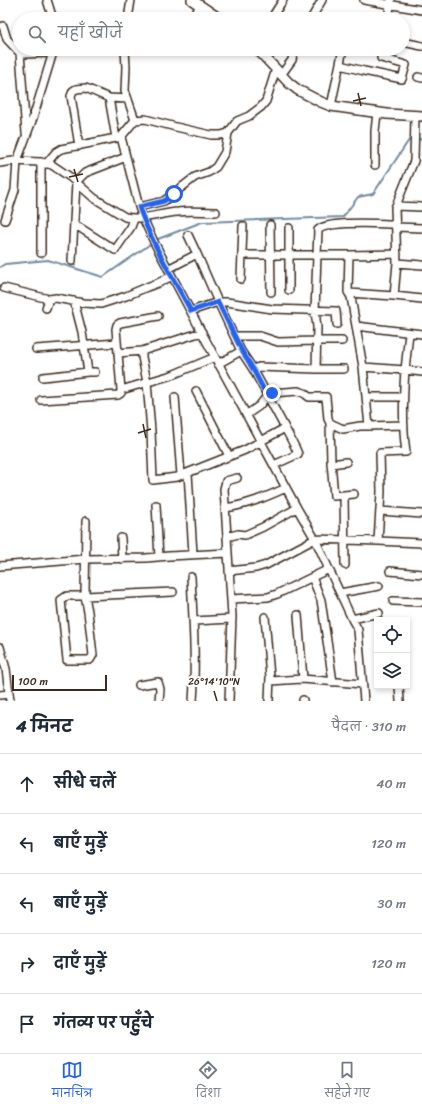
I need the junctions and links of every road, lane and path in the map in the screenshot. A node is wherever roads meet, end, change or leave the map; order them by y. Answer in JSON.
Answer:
{"nodes":[{"id":1,"x":47,"y":0,"type":"edge"},
{"id":2,"x":131,"y":0,"type":"edge"},
{"id":3,"x":283,"y":0,"type":"edge"},
{"id":4,"x":322,"y":0,"type":"edge"},
{"id":5,"x":364,"y":0,"type":"edge"},
{"id":6,"x":391,"y":2,"type":"edge"},
{"id":7,"x":196,"y":3,"type":"edge"},
{"id":8,"x":422,"y":10,"type":"edge"},
{"id":9,"x":51,"y":12,"type":"edge"},
{"id":10,"x":129,"y":12,"type":"edge"},
{"id":11,"x":210,"y":12,"type":"edge"},
{"id":12,"x":275,"y":12,"type":"edge"},
{"id":13,"x":315,"y":12,"type":"edge"},
{"id":14,"x":389,"y":12,"type":"edge"},
{"id":15,"x":3,"y":26,"type":"dead end"},
{"id":16,"x":410,"y":43,"type":"edge"},
{"id":17,"x":12,"y":44,"type":"edge"},
{"id":18,"x":422,"y":46,"type":"edge"},
{"id":19,"x":20,"y":56,"type":"edge"},
{"id":20,"x":51,"y":56,"type":"edge"},
{"id":21,"x":125,"y":56,"type":"edge"},
{"id":22,"x":263,"y":56,"type":"edge"},
{"id":23,"x":293,"y":56,"type":"edge"},
{"id":24,"x":342,"y":56,"type":"edge"},
{"id":25,"x":381,"y":56,"type":"edge"},
{"id":26,"x":340,"y":65,"type":"junction"},
{"id":27,"x":278,"y":72,"type":"junction"},
{"id":28,"x":109,"y":98,"type":"junction"},
{"id":29,"x":128,"y":99,"type":"junction"},
{"id":30,"x":331,"y":106,"type":"junction"},
{"id":31,"x":377,"y":113,"type":"junction"},
{"id":32,"x":419,"y":116,"type":"edge"},
{"id":33,"x":135,"y":120,"type":"junction"},
{"id":34,"x":228,"y":133,"type":"junction"},
{"id":35,"x":26,"y":135,"type":"junction"},
{"id":36,"x":119,"y":138,"type":"junction"},
{"id":37,"x":79,"y":146,"type":"junction"},
{"id":38,"x":126,"y":157,"type":"junction"},
{"id":39,"x":414,"y":160,"type":"junction"},
{"id":40,"x":17,"y":161,"type":"junction"},
{"id":41,"x":0,"y":163,"type":"edge"},
{"id":42,"x":44,"y":163,"type":"junction"},
{"id":43,"x":422,"y":164,"type":"edge"},
{"id":44,"x":374,"y":165,"type":"dead end"},
{"id":45,"x":76,"y":182,"type":"junction"},
{"id":46,"x":396,"y":206,"type":"junction"},
{"id":47,"x":139,"y":207,"type":"junction"},
{"id":48,"x":422,"y":207,"type":"edge"},
{"id":49,"x":216,"y":212,"type":"dead end"},
{"id":50,"x":143,"y":218,"type":"junction"},
{"id":51,"x":134,"y":219,"type":"junction"},
{"id":52,"x":6,"y":220,"type":"dead end"},
{"id":53,"x":74,"y":224,"type":"junction"},
{"id":54,"x":270,"y":225,"type":"dead end"},
{"id":55,"x":243,"y":226,"type":"dead end"},
{"id":56,"x":396,"y":226,"type":"junction"},
{"id":57,"x":289,"y":228,"type":"dead end"},
{"id":58,"x":422,"y":228,"type":"edge"},
{"id":59,"x":188,"y":235,"type":"dead end"},
{"id":60,"x":40,"y":253,"type":"dead end"},
{"id":61,"x":198,"y":254,"type":"junction"},
{"id":62,"x":397,"y":254,"type":"junction"},
{"id":63,"x":242,"y":255,"type":"junction"},
{"id":64,"x":271,"y":255,"type":"junction"},
{"id":65,"x":289,"y":255,"type":"junction"},
{"id":66,"x":317,"y":255,"type":"junction"},
{"id":67,"x":349,"y":255,"type":"junction"},
{"id":68,"x":72,"y":261,"type":"dead end"},
{"id":69,"x":397,"y":263,"type":"junction"},
{"id":70,"x":422,"y":265,"type":"edge"},
{"id":71,"x":168,"y":269,"type":"junction"},
{"id":72,"x":172,"y":276,"type":"junction"},
{"id":73,"x":241,"y":279,"type":"dead end"},
{"id":74,"x":4,"y":288,"type":"dead end"},
{"id":75,"x":290,"y":290,"type":"dead end"},
{"id":76,"x":271,"y":292,"type":"dead end"},
{"id":77,"x":349,"y":293,"type":"junction"},
{"id":78,"x":394,"y":296,"type":"junction"},
{"id":79,"x":49,"y":299,"type":"junction"},
{"id":80,"x":422,"y":299,"type":"edge"},
{"id":81,"x":74,"y":301,"type":"junction"},
{"id":82,"x":218,"y":302,"type":"junction"},
{"id":83,"x":46,"y":308,"type":"dead end"},
{"id":84,"x":191,"y":311,"type":"junction"},
{"id":85,"x":315,"y":311,"type":"junction"},
{"id":86,"x":158,"y":316,"type":"dead end"},
{"id":87,"x":337,"y":324,"type":"dead end"},
{"id":88,"x":356,"y":326,"type":"junction"},
{"id":89,"x":202,"y":332,"type":"junction"},
{"id":90,"x":409,"y":333,"type":"junction"},
{"id":91,"x":422,"y":334,"type":"edge"},
{"id":92,"x":235,"y":336,"type":"junction"},
{"id":93,"x":316,"y":341,"type":"junction"},
{"id":94,"x":342,"y":341,"type":"dead end"},
{"id":95,"x":117,"y":342,"type":"junction"},
{"id":96,"x":84,"y":344,"type":"junction"},
{"id":97,"x":36,"y":349,"type":"dead end"},
{"id":98,"x":142,"y":351,"type":"junction"},
{"id":99,"x":242,"y":351,"type":"junction"},
{"id":100,"x":118,"y":353,"type":"junction"},
{"id":101,"x":217,"y":360,"type":"junction"},
{"id":102,"x":363,"y":367,"type":"junction"},
{"id":103,"x":253,"y":369,"type":"junction"},
{"id":104,"x":316,"y":369,"type":"junction"},
{"id":105,"x":344,"y":369,"type":"dead end"},
{"id":106,"x":405,"y":370,"type":"junction"},
{"id":107,"x":422,"y":372,"type":"edge"},
{"id":108,"x":43,"y":376,"type":"dead end"},
{"id":109,"x":147,"y":382,"type":"junction"},
{"id":110,"x":121,"y":390,"type":"junction"},
{"id":111,"x":196,"y":391,"type":"dead end"},
{"id":112,"x":267,"y":396,"type":"junction"},
{"id":113,"x":176,"y":397,"type":"dead end"},
{"id":114,"x":366,"y":397,"type":"junction"},
{"id":115,"x":403,"y":397,"type":"junction"},
{"id":116,"x":41,"y":400,"type":"dead end"},
{"id":117,"x":246,"y":415,"type":"junction"},
{"id":118,"x":330,"y":423,"type":"junction"},
{"id":119,"x":404,"y":425,"type":"junction"},
{"id":120,"x":369,"y":426,"type":"junction"},
{"id":121,"x":285,"y":428,"type":"junction"},
{"id":122,"x":260,"y":440,"type":"junction"},
{"id":123,"x":229,"y":456,"type":"junction"},
{"id":124,"x":346,"y":462,"type":"dead end"},
{"id":125,"x":331,"y":464,"type":"junction"},
{"id":126,"x":274,"y":465,"type":"junction"},
{"id":127,"x":184,"y":474,"type":"junction"},
{"id":128,"x":237,"y":478,"type":"dead end"},
{"id":129,"x":286,"y":488,"type":"junction"},
{"id":130,"x":354,"y":494,"type":"dead end"},
{"id":131,"x":344,"y":495,"type":"junction"},
{"id":132,"x":156,"y":505,"type":"dead end"},
{"id":133,"x":225,"y":508,"type":"junction"},
{"id":134,"x":297,"y":508,"type":"junction"},
{"id":135,"x":380,"y":511,"type":"junction"},
{"id":136,"x":422,"y":514,"type":"edge"},
{"id":137,"x":86,"y":521,"type":"dead end"},
{"id":138,"x":227,"y":536,"type":"junction"},
{"id":139,"x":121,"y":538,"type":"dead end"},
{"id":140,"x":315,"y":539,"type":"junction"},
{"id":141,"x":344,"y":540,"type":"junction"},
{"id":142,"x":378,"y":541,"type":"junction"},
{"id":143,"x":422,"y":543,"type":"edge"},
{"id":144,"x":228,"y":553,"type":"junction"},
{"id":145,"x":193,"y":554,"type":"junction"},
{"id":146,"x":159,"y":557,"type":"junction"},
{"id":147,"x":86,"y":559,"type":"junction"},
{"id":148,"x":122,"y":559,"type":"junction"},
{"id":149,"x":345,"y":565,"type":"dead end"},
{"id":150,"x":0,"y":566,"type":"edge"},
{"id":151,"x":329,"y":569,"type":"junction"},
{"id":152,"x":229,"y":571,"type":"junction"},
{"id":153,"x":390,"y":571,"type":"dead end"},
{"id":154,"x":422,"y":574,"type":"edge"},
{"id":155,"x":190,"y":577,"type":"dead end"},
{"id":156,"x":312,"y":577,"type":"junction"},
{"id":157,"x":379,"y":586,"type":"dead end"},
{"id":158,"x":173,"y":592,"type":"dead end"},
{"id":159,"x":340,"y":593,"type":"junction"},
{"id":160,"x":85,"y":596,"type":"junction"},
{"id":161,"x":231,"y":599,"type":"junction"},
{"id":162,"x":393,"y":601,"type":"dead end"},
{"id":163,"x":422,"y":602,"type":"edge"},
{"id":164,"x":379,"y":613,"type":"dead end"},
{"id":165,"x":298,"y":615,"type":"dead end"},
{"id":166,"x":265,"y":617,"type":"dead end"},
{"id":167,"x":232,"y":619,"type":"junction"},
{"id":168,"x":352,"y":619,"type":"junction"},
{"id":169,"x":194,"y":621,"type":"junction"},
{"id":170,"x":0,"y":647,"type":"edge"},
{"id":171,"x":3,"y":666,"type":"edge"},
{"id":172,"x":303,"y":679,"type":"junction"},
{"id":173,"x":270,"y":681,"type":"junction"},
{"id":174,"x":333,"y":682,"type":"junction"},
{"id":175,"x":362,"y":684,"type":"junction"},
{"id":176,"x":139,"y":685,"type":"dead end"},
{"id":177,"x":399,"y":689,"type":"edge"},
{"id":178,"x":0,"y":695,"type":"edge"},
{"id":179,"x":10,"y":697,"type":"edge"},
{"id":180,"x":159,"y":701,"type":"edge"},
{"id":181,"x":193,"y":701,"type":"edge"},
{"id":182,"x":229,"y":701,"type":"edge"},
{"id":183,"x":269,"y":701,"type":"edge"},
{"id":184,"x":364,"y":701,"type":"edge"},
{"id":185,"x":400,"y":701,"type":"edge"}],
"edges":[{"from":1,"to":9,"type":"street"},
{"from":2,"to":10,"type":"street"},
{"from":3,"to":12,"type":"street"},
{"from":4,"to":13,"type":"street"},
{"from":5,"to":6,"type":"street"},
{"from":6,"to":8,"type":"street"},
{"from":6,"to":14,"type":"street"},
{"from":7,"to":11,"type":"main road"},
{"from":15,"to":17,"type":"street"},
{"from":16,"to":18,"type":"street"},
{"from":19,"to":35,"type":"street"},
{"from":20,"to":35,"type":"street"},
{"from":21,"to":29,"type":"street"},
{"from":22,"to":27,"type":"main road"},
{"from":23,"to":27,"type":"street"},
{"from":24,"to":26,"type":"street"},
{"from":25,"to":26,"type":"street"},
{"from":26,"to":30,"type":"street"},
{"from":27,"to":30,"type":"main road"},
{"from":27,"to":34,"type":"street"},
{"from":28,"to":29,"type":"street"},
{"from":28,"to":36,"type":"street"},
{"from":28,"to":37,"type":"street"},
{"from":29,"to":33,"type":"street"},
{"from":30,"to":31,"type":"main road"},
{"from":31,"to":32,"type":"main road"},
{"from":31,"to":44,"type":"street"},
{"from":32,"to":39,"type":"street"},
{"from":33,"to":34,"type":"street"},
{"from":33,"to":36,"type":"street"},
{"from":34,"to":47,"type":"street"},
{"from":35,"to":40,"type":"street"},
{"from":36,"to":37,"type":"street"},
{"from":36,"to":38,"type":"street"},
{"from":37,"to":42,"type":"street"},
{"from":38,"to":45,"type":"street"},
{"from":38,"to":47,"type":"street"},
{"from":39,"to":43,"type":"street"},
{"from":39,"to":46,"type":"street"},
{"from":40,"to":41,"type":"street"},
{"from":40,"to":42,"type":"street"},
{"from":40,"to":52,"type":"street"},
{"from":42,"to":45,"type":"street"},
{"from":42,"to":60,"type":"street"},
{"from":45,"to":51,"type":"street"},
{"from":45,"to":53,"type":"street"},
{"from":46,"to":48,"type":"street"},
{"from":46,"to":56,"type":"street"},
{"from":47,"to":50,"type":"street"},
{"from":49,"to":50,"type":"street"},
{"from":50,"to":51,"type":"street"},
{"from":50,"to":71,"type":"street"},
{"from":51,"to":53,"type":"street"},
{"from":53,"to":68,"type":"street"},
{"from":54,"to":64,"type":"street"},
{"from":55,"to":63,"type":"street"},
{"from":56,"to":58,"type":"street"},
{"from":56,"to":62,"type":"street"},
{"from":56,"to":66,"type":"street"},
{"from":57,"to":65,"type":"street"},
{"from":59,"to":61,"type":"street"},
{"from":61,"to":71,"type":"street"},
{"from":61,"to":82,"type":"street"},
{"from":62,"to":67,"type":"street"},
{"from":62,"to":69,"type":"street"},
{"from":63,"to":64,"type":"street"},
{"from":63,"to":73,"type":"street"},
{"from":64,"to":65,"type":"street"},
{"from":64,"to":76,"type":"street"},
{"from":65,"to":66,"type":"street"},
{"from":65,"to":75,"type":"street"},
{"from":66,"to":67,"type":"street"},
{"from":66,"to":85,"type":"street"},
{"from":67,"to":77,"type":"street"},
{"from":69,"to":70,"type":"street"},
{"from":69,"to":78,"type":"street"},
{"from":71,"to":72,"type":"street"},
{"from":72,"to":81,"type":"street"},
{"from":72,"to":84,"type":"street"},
{"from":74,"to":79,"type":"street"},
{"from":77,"to":78,"type":"street"},
{"from":77,"to":88,"type":"street"},
{"from":78,"to":80,"type":"street"},
{"from":79,"to":81,"type":"street"},
{"from":79,"to":83,"type":"street"},
{"from":81,"to":96,"type":"street"},
{"from":82,"to":84,"type":"street"},
{"from":82,"to":85,"type":"street"},
{"from":82,"to":92,"type":"street"},
{"from":84,"to":89,"type":"street"},
{"from":85,"to":87,"type":"street"},
{"from":85,"to":93,"type":"street"},
{"from":86,"to":95,"type":"street"},
{"from":88,"to":90,"type":"street"},
{"from":88,"to":102,"type":"street"},
{"from":89,"to":98,"type":"street"},
{"from":89,"to":101,"type":"street"},
{"from":90,"to":91,"type":"street"},
{"from":90,"to":106,"type":"street"},
{"from":92,"to":93,"type":"street"},
{"from":92,"to":99,"type":"street"},
{"from":93,"to":94,"type":"street"},
{"from":93,"to":104,"type":"street"},
{"from":95,"to":96,"type":"street"},
{"from":95,"to":100,"type":"street"},
{"from":96,"to":97,"type":"street"},
{"from":96,"to":108,"type":"street"},
{"from":98,"to":100,"type":"street"},
{"from":98,"to":109,"type":"street"},
{"from":99,"to":101,"type":"street"},
{"from":99,"to":103,"type":"street"},
{"from":100,"to":110,"type":"street"},
{"from":101,"to":109,"type":"street"},
{"from":101,"to":117,"type":"street"},
{"from":102,"to":106,"type":"street"},
{"from":102,"to":114,"type":"street"},
{"from":103,"to":104,"type":"street"},
{"from":103,"to":112,"type":"street"},
{"from":104,"to":105,"type":"street"},
{"from":106,"to":107,"type":"street"},
{"from":106,"to":115,"type":"street"},
{"from":109,"to":110,"type":"street"},
{"from":109,"to":127,"type":"street"},
{"from":110,"to":116,"type":"street"},
{"from":111,"to":123,"type":"street"},
{"from":112,"to":117,"type":"street"},
{"from":112,"to":118,"type":"street"},
{"from":112,"to":121,"type":"street"},
{"from":113,"to":127,"type":"street"},
{"from":114,"to":115,"type":"street"},
{"from":114,"to":120,"type":"street"},
{"from":115,"to":119,"type":"street"},
{"from":117,"to":122,"type":"street"},
{"from":118,"to":120,"type":"street"},
{"from":118,"to":125,"type":"street"},
{"from":119,"to":120,"type":"street"},
{"from":119,"to":135,"type":"street"},
{"from":121,"to":122,"type":"street"},
{"from":121,"to":126,"type":"street"},
{"from":122,"to":123,"type":"street"},
{"from":122,"to":126,"type":"street"},
{"from":123,"to":127,"type":"street"},
{"from":124,"to":125,"type":"street"},
{"from":125,"to":131,"type":"street"},
{"from":126,"to":129,"type":"street"},
{"from":127,"to":145,"type":"street"},
{"from":128,"to":133,"type":"street"},
{"from":129,"to":133,"type":"street"},
{"from":129,"to":134,"type":"street"},
{"from":130,"to":131,"type":"street"},
{"from":131,"to":141,"type":"street"},
{"from":132,"to":146,"type":"street"},
{"from":133,"to":138,"type":"street"},
{"from":134,"to":138,"type":"street"},
{"from":134,"to":140,"type":"street"},
{"from":135,"to":136,"type":"street"},
{"from":135,"to":142,"type":"street"},
{"from":137,"to":147,"type":"street"},
{"from":138,"to":144,"type":"street"},
{"from":139,"to":148,"type":"street"},
{"from":140,"to":141,"type":"street"},
{"from":140,"to":151,"type":"street"},
{"from":140,"to":152,"type":"street"},
{"from":141,"to":142,"type":"street"},
{"from":141,"to":149,"type":"street"},
{"from":142,"to":143,"type":"street"},
{"from":144,"to":145,"type":"street"},
{"from":144,"to":152,"type":"street"},
{"from":145,"to":146,"type":"street"},
{"from":146,"to":148,"type":"street"},
{"from":147,"to":148,"type":"street"},
{"from":147,"to":150,"type":"street"},
{"from":147,"to":160,"type":"street"},
{"from":151,"to":156,"type":"street"},
{"from":151,"to":159,"type":"street"},
{"from":152,"to":161,"type":"street"},
{"from":153,"to":154,"type":"street"},
{"from":155,"to":169,"type":"street"},
{"from":156,"to":161,"type":"street"},
{"from":156,"to":174,"type":"street"},
{"from":157,"to":159,"type":"street"},
{"from":158,"to":160,"type":"street"},
{"from":159,"to":168,"type":"street"},
{"from":160,"to":160,"type":"street"},
{"from":161,"to":167,"type":"street"},
{"from":162,"to":163,"type":"street"},
{"from":164,"to":168,"type":"street"},
{"from":165,"to":172,"type":"street"},
{"from":166,"to":173,"type":"street"},
{"from":167,"to":169,"type":"street"},
{"from":167,"to":182,"type":"street"},
{"from":168,"to":175,"type":"street"},
{"from":169,"to":181,"type":"street"},
{"from":170,"to":171,"type":"street"},
{"from":171,"to":179,"type":"street"},
{"from":172,"to":173,"type":"street"},
{"from":172,"to":174,"type":"street"},
{"from":173,"to":183,"type":"street"},
{"from":174,"to":175,"type":"street"},
{"from":175,"to":184,"type":"street"},
{"from":176,"to":180,"type":"street"},
{"from":177,"to":185,"type":"street"},
{"from":178,"to":179,"type":"street"}]}
